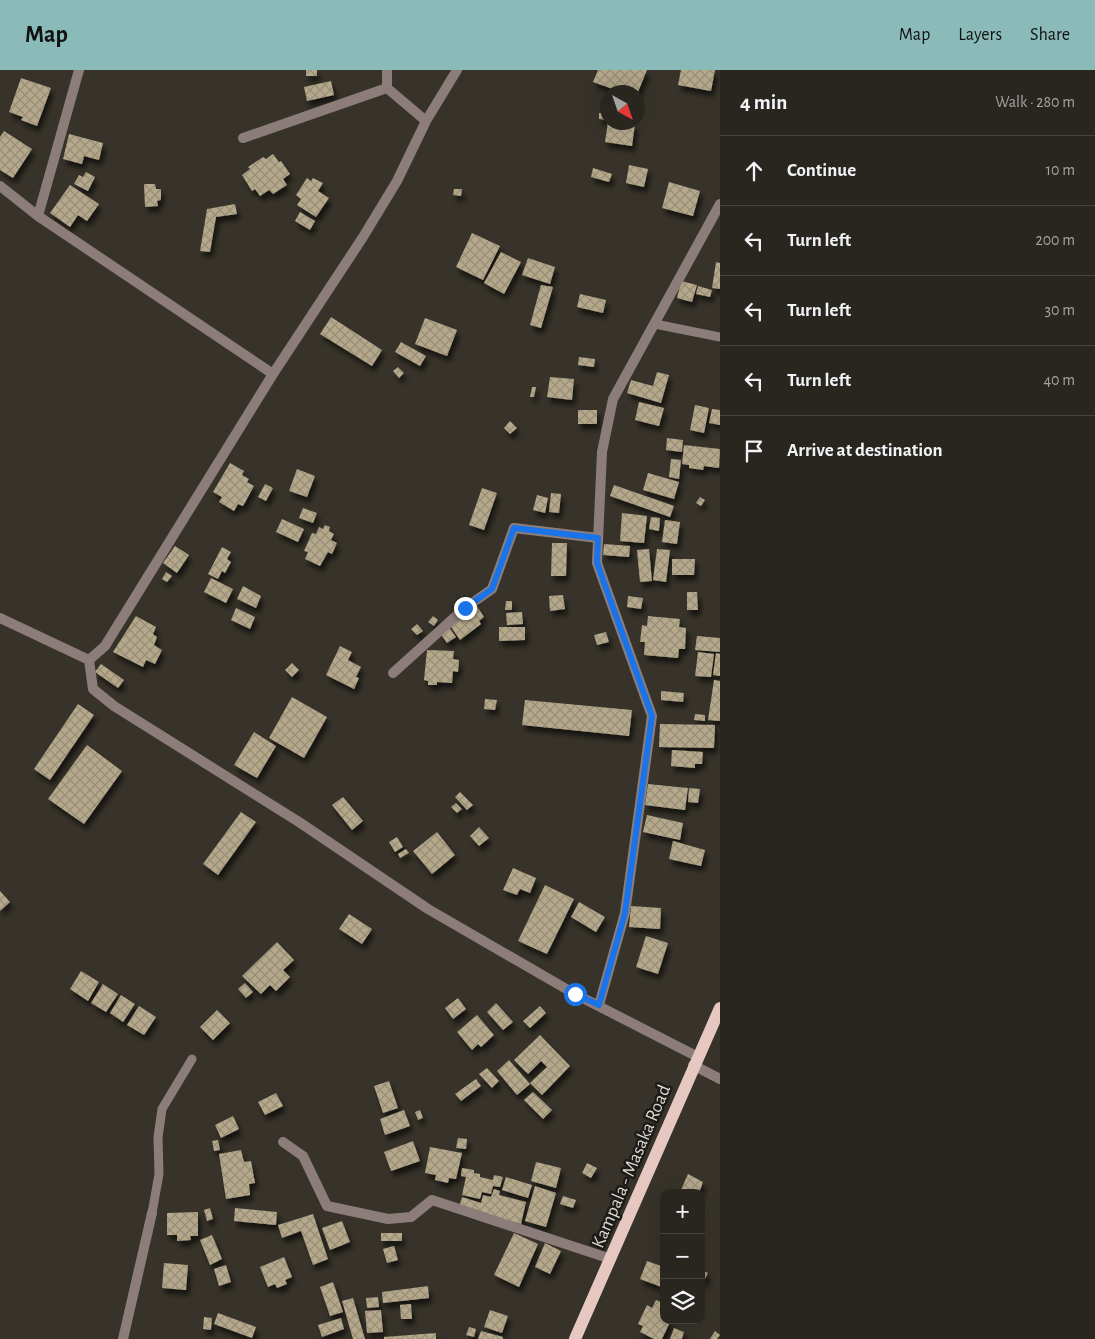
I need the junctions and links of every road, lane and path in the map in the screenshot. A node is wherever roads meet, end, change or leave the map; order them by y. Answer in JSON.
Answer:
{"nodes":[{"id":1,"x":79,"y":70,"type":"edge"},
{"id":2,"x":387,"y":70,"type":"edge"},
{"id":3,"x":457,"y":70,"type":"edge"},
{"id":4,"x":387,"y":88,"type":"junction"},
{"id":5,"x":426,"y":121,"type":"junction"},
{"id":6,"x":243,"y":138,"type":"dead end"},
{"id":7,"x":0,"y":186,"type":"edge"},
{"id":8,"x":720,"y":204,"type":"edge"},
{"id":9,"x":38,"y":216,"type":"junction"},
{"id":10,"x":655,"y":324,"type":"junction"},
{"id":11,"x":720,"y":337,"type":"edge"},
{"id":12,"x":273,"y":374,"type":"junction"},
{"id":13,"x":598,"y":538,"type":"junction"},
{"id":14,"x":0,"y":618,"type":"edge"},
{"id":15,"x":89,"y":660,"type":"junction"},
{"id":16,"x":393,"y":673,"type":"dead end"},
{"id":17,"x":599,"y":1005,"type":"junction"},
{"id":18,"x":720,"y":1008,"type":"edge"},
{"id":19,"x":192,"y":1059,"type":"dead end"},
{"id":20,"x":696,"y":1061,"type":"junction"},
{"id":21,"x":720,"y":1079,"type":"edge"},
{"id":22,"x":283,"y":1142,"type":"dead end"},
{"id":23,"x":152,"y":1213,"type":"joint"},
{"id":24,"x":611,"y":1258,"type":"junction"},
{"id":25,"x":123,"y":1339,"type":"edge"},
{"id":26,"x":575,"y":1339,"type":"edge"}],
"edges":[{"from":1,"to":9,"type":"street"},
{"from":2,"to":4,"type":"street"},
{"from":3,"to":5,"type":"street"},
{"from":4,"to":5,"type":"street"},
{"from":4,"to":6,"type":"street"},
{"from":5,"to":12,"type":"street"},
{"from":7,"to":9,"type":"street"},
{"from":8,"to":10,"type":"street"},
{"from":9,"to":12,"type":"street"},
{"from":10,"to":11,"type":"lane"},
{"from":10,"to":13,"type":"street"},
{"from":12,"to":15,"type":"street"},
{"from":13,"to":16,"type":"street"},
{"from":13,"to":17,"type":"street"},
{"from":14,"to":15,"type":"street"},
{"from":15,"to":17,"type":"street"},
{"from":17,"to":20,"type":"street"},
{"from":18,"to":20,"type":"main road","name":"Kampala - Masaka Road"},
{"from":19,"to":23,"type":"lane"},
{"from":20,"to":21,"type":"street"},
{"from":20,"to":24,"type":"main road","name":"Kampala - Masaka Road"},
{"from":22,"to":24,"type":"street"},
{"from":23,"to":25,"type":"street"},
{"from":24,"to":26,"type":"main road","name":"Kampala - Masaka Road"}]}
